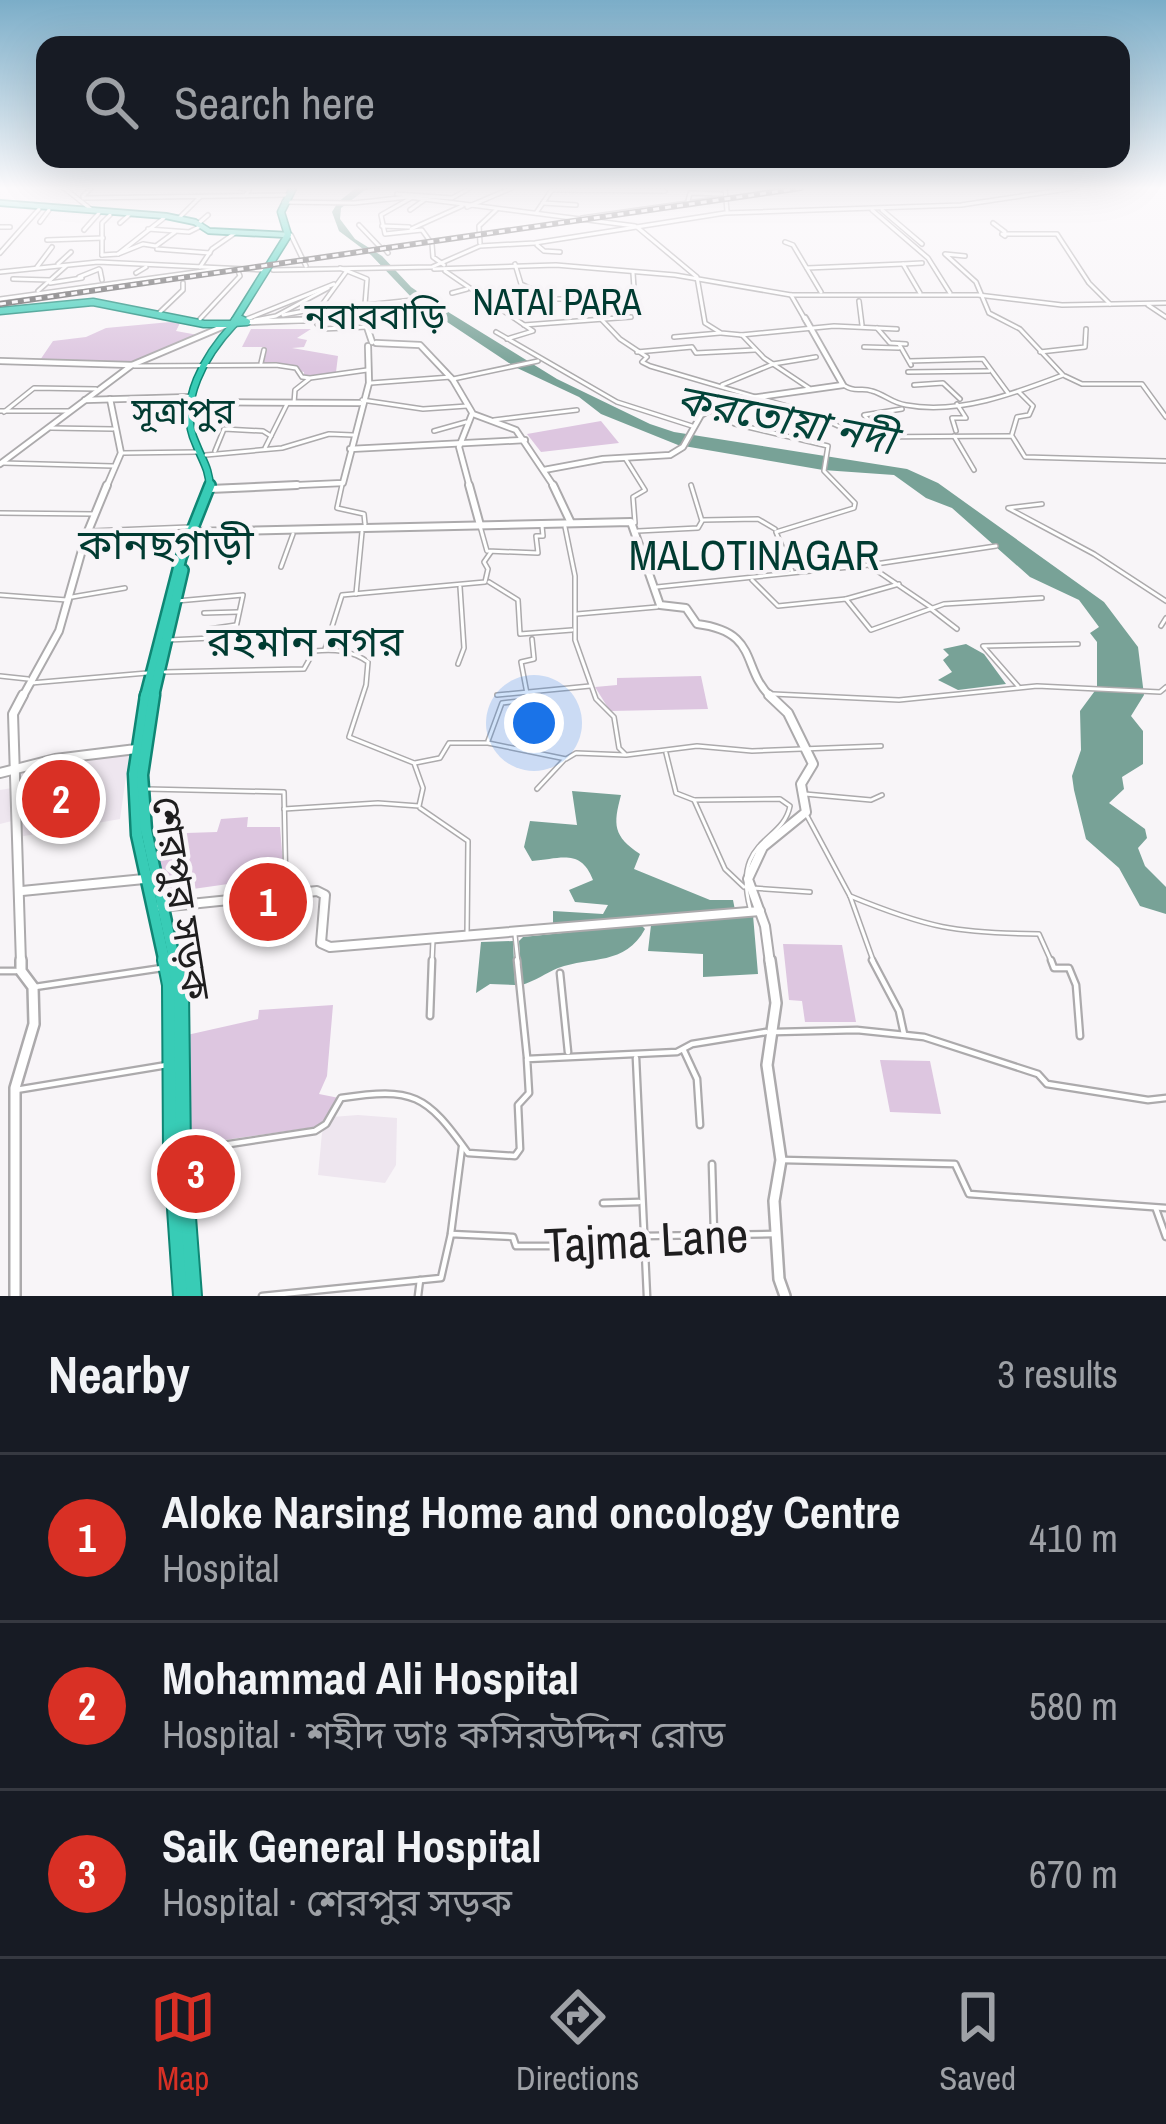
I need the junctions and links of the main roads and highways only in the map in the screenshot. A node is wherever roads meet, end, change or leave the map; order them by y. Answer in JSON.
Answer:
{"nodes":[{"id":1,"x":282,"y":248,"type":"edge"},
{"id":2,"x":0,"y":311,"type":"edge"},
{"id":3,"x":236,"y":323,"type":"junction"},
{"id":4,"x":195,"y":530,"type":"junction"},
{"id":5,"x":153,"y":673,"type":"junction"},
{"id":6,"x":139,"y":790,"type":"junction"},
{"id":7,"x":158,"y":908,"type":"junction"},
{"id":8,"x":181,"y":1296,"type":"edge"},
{"id":9,"x":194,"y":1296,"type":"edge"}],
"edges":[{"from":1,"to":3,"type":"highway"},
{"from":2,"to":3,"type":"highway"},
{"from":3,"to":4,"type":"highway","name":"শেরপুর সড়ক"},
{"from":4,"to":5,"type":"highway","name":"শেরপুর সড়ক"},
{"from":4,"to":5,"type":"highway","name":"শেরপুর সড়ক"},
{"from":5,"to":6,"type":"highway","name":"শেরপুর সড়ক"},
{"from":5,"to":6,"type":"highway","name":"শেরপুর সড়ক"},
{"from":6,"to":7,"type":"highway","name":"শেরপুর সড়ক"},
{"from":6,"to":7,"type":"highway","name":"শেরপুর সড়ক"},
{"from":7,"to":8,"type":"highway","name":"শেরপুর সড়ক"},
{"from":7,"to":9,"type":"highway","name":"শেরপুর সড়ক"}]}
